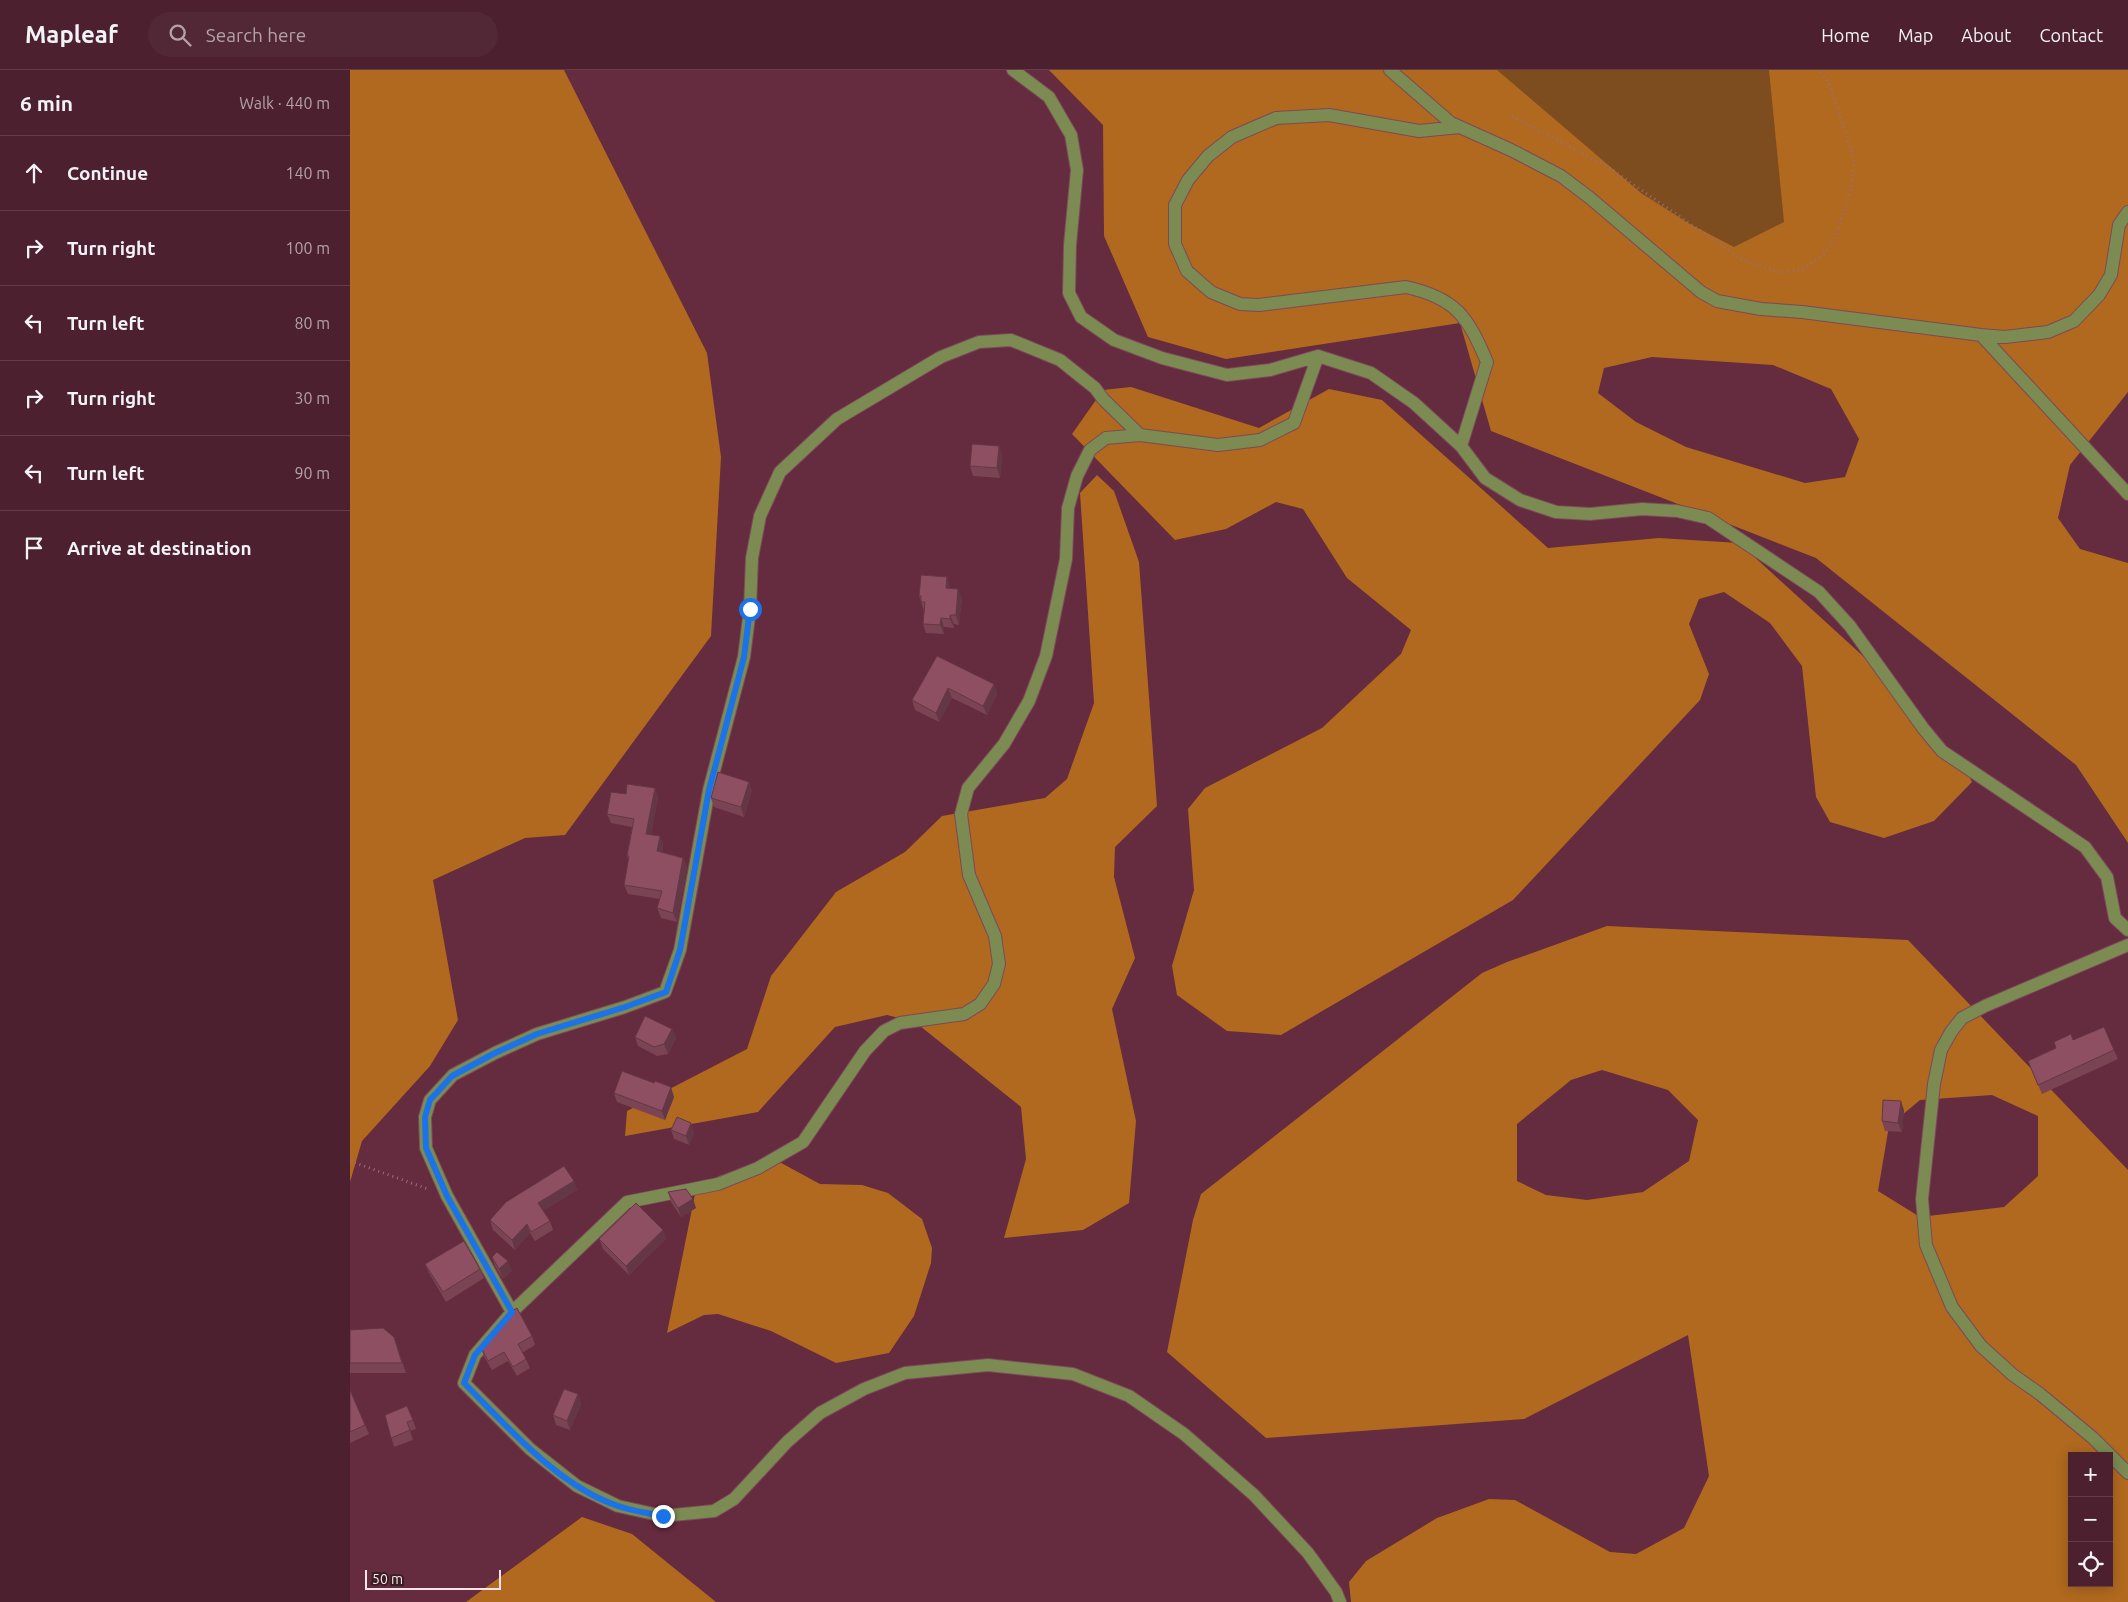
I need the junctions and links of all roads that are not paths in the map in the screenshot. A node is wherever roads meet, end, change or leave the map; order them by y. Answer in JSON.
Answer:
{"nodes":[{"id":1,"x":1013,"y":70,"type":"edge"},
{"id":2,"x":1390,"y":70,"type":"edge"},
{"id":3,"x":1460,"y":127,"type":"junction"},
{"id":4,"x":2128,"y":212,"type":"edge"},
{"id":5,"x":1982,"y":335,"type":"junction"},
{"id":6,"x":1318,"y":356,"type":"junction"},
{"id":7,"x":1140,"y":435,"type":"junction"},
{"id":8,"x":1461,"y":446,"type":"junction"},
{"id":9,"x":2128,"y":494,"type":"edge"},
{"id":10,"x":2115,"y":918,"type":"junction"},
{"id":11,"x":2128,"y":924,"type":"edge"},
{"id":12,"x":2128,"y":930,"type":"edge"},
{"id":13,"x":2128,"y":945,"type":"edge"},
{"id":14,"x":512,"y":1312,"type":"junction"},
{"id":15,"x":2128,"y":1473,"type":"edge"},
{"id":16,"x":1340,"y":1602,"type":"edge"}],
"edges":[{"from":1,"to":6,"type":"street"},
{"from":2,"to":3,"type":"street"},
{"from":3,"to":5,"type":"street"},
{"from":3,"to":8,"type":"street"},
{"from":4,"to":5,"type":"street"},
{"from":5,"to":9,"type":"street"},
{"from":6,"to":7,"type":"street"},
{"from":6,"to":8,"type":"street"},
{"from":7,"to":14,"type":"street"},
{"from":7,"to":14,"type":"street"},
{"from":8,"to":10,"type":"street"},
{"from":10,"to":11,"type":"street"},
{"from":10,"to":12,"type":"street"},
{"from":13,"to":15,"type":"street"},
{"from":14,"to":16,"type":"street"}]}
